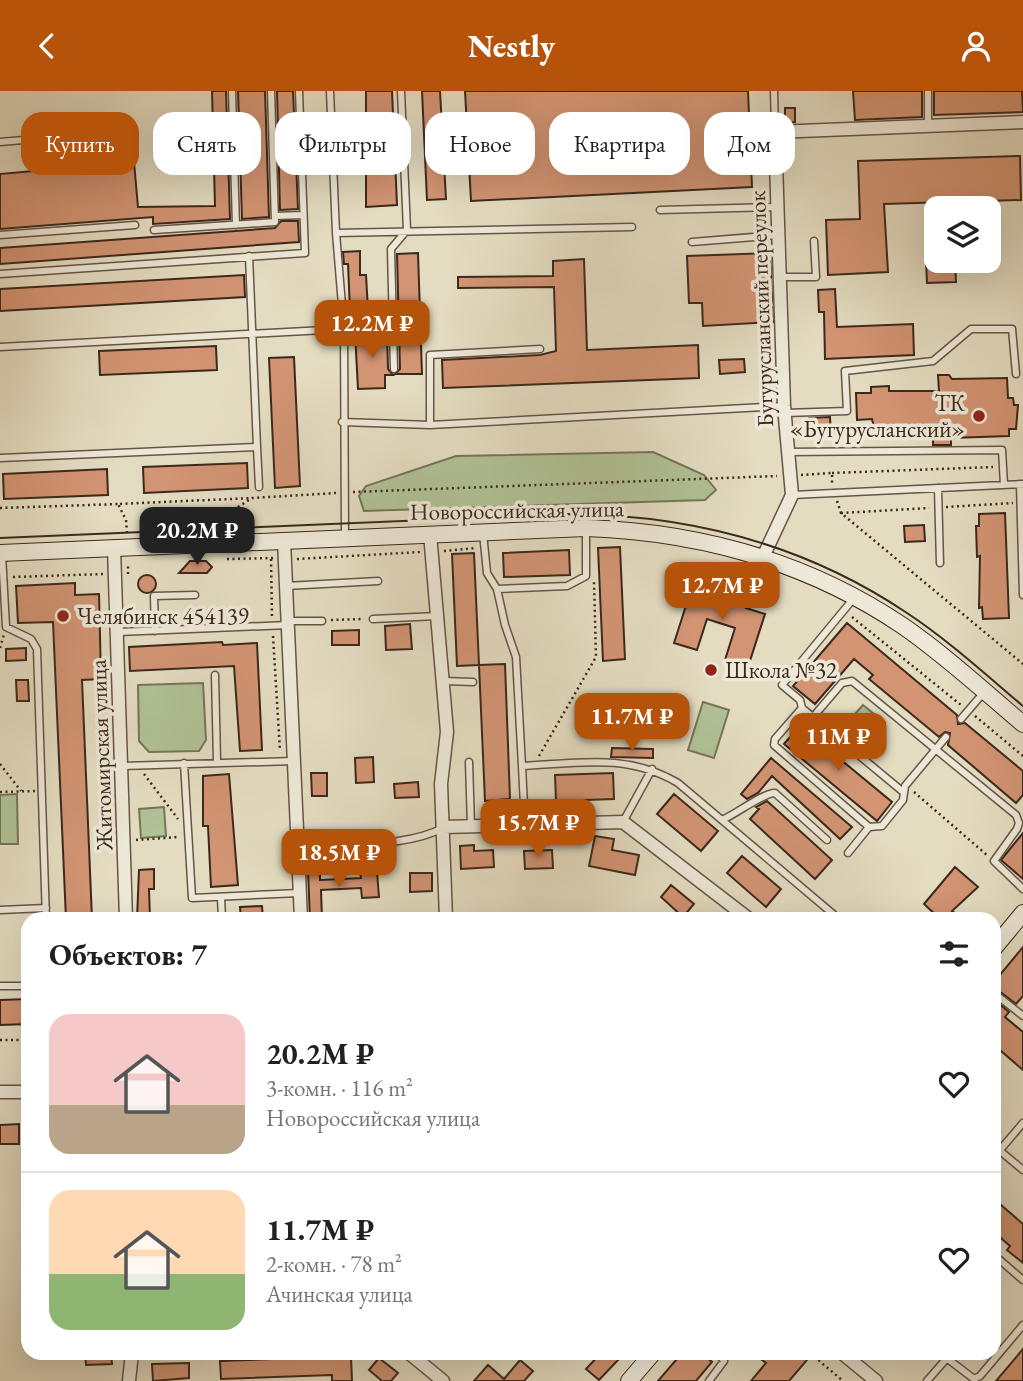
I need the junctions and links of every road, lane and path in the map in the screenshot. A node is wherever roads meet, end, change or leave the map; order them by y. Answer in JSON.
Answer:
{"nodes":[{"id":1,"x":232,"y":91,"type":"edge"},
{"id":2,"x":271,"y":91,"type":"edge"},
{"id":3,"x":299,"y":91,"type":"edge"},
{"id":4,"x":330,"y":91,"type":"edge"},
{"id":5,"x":401,"y":91,"type":"edge"},
{"id":6,"x":774,"y":91,"type":"edge"},
{"id":7,"x":928,"y":91,"type":"edge"},
{"id":8,"x":775,"y":112,"type":"edge"},
{"id":9,"x":1023,"y":122,"type":"edge"},
{"id":10,"x":928,"y":126,"type":"junction"},
{"id":11,"x":795,"y":131,"type":"edge"},
{"id":12,"x":21,"y":140,"type":"edge"},
{"id":13,"x":0,"y":142,"type":"edge"},
{"id":14,"x":776,"y":175,"type":"edge"},
{"id":15,"x":777,"y":207,"type":"junction"},
{"id":16,"x":660,"y":210,"type":"dead end"},
{"id":17,"x":303,"y":215,"type":"junction"},
{"id":18,"x":275,"y":216,"type":"junction"},
{"id":19,"x":135,"y":225,"type":"dead end"},
{"id":20,"x":236,"y":225,"type":"junction"},
{"id":21,"x":632,"y":227,"type":"dead end"},
{"id":22,"x":154,"y":230,"type":"dead end"},
{"id":23,"x":407,"y":230,"type":"junction"},
{"id":24,"x":336,"y":233,"type":"junction"},
{"id":25,"x":0,"y":235,"type":"edge"},
{"id":26,"x":778,"y":235,"type":"junction"},
{"id":27,"x":814,"y":241,"type":"dead end"},
{"id":28,"x":692,"y":242,"type":"dead end"},
{"id":29,"x":249,"y":256,"type":"junction"},
{"id":30,"x":0,"y":274,"type":"edge"},
{"id":31,"x":779,"y":277,"type":"junction"},
{"id":32,"x":344,"y":329,"type":"junction"},
{"id":33,"x":251,"y":333,"type":"junction"},
{"id":34,"x":0,"y":347,"type":"edge"},
{"id":35,"x":540,"y":349,"type":"dead end"},
{"id":36,"x":394,"y":369,"type":"dead end"},
{"id":37,"x":1016,"y":374,"type":"dead end"},
{"id":38,"x":784,"y":409,"type":"junction"},
{"id":39,"x":342,"y":422,"type":"junction"},
{"id":40,"x":430,"y":425,"type":"junction"},
{"id":41,"x":257,"y":447,"type":"junction"},
{"id":42,"x":788,"y":452,"type":"junction"},
{"id":43,"x":0,"y":458,"type":"edge"},
{"id":44,"x":1002,"y":466,"type":"junction"},
{"id":45,"x":831,"y":473,"type":"junction"},
{"id":46,"x":788,"y":476,"type":"junction"},
{"id":47,"x":1021,"y":484,"type":"edge"},
{"id":48,"x":1003,"y":485,"type":"junction"},
{"id":49,"x":259,"y":487,"type":"dead end"},
{"id":50,"x":938,"y":488,"type":"junction"},
{"id":51,"x":344,"y":492,"type":"junction"},
{"id":52,"x":833,"y":492,"type":"junction"},
{"id":53,"x":792,"y":495,"type":"junction"},
{"id":54,"x":252,"y":498,"type":"junction"},
{"id":55,"x":118,"y":504,"type":"junction"},
{"id":56,"x":0,"y":508,"type":"edge"},
{"id":57,"x":224,"y":516,"type":"dead end"},
{"id":58,"x":586,"y":528,"type":"junction"},
{"id":59,"x":430,"y":534,"type":"junction"},
{"id":60,"x":345,"y":538,"type":"junction"},
{"id":61,"x":484,"y":540,"type":"junction"},
{"id":62,"x":284,"y":541,"type":"junction"},
{"id":63,"x":1022,"y":545,"type":"edge"},
{"id":64,"x":120,"y":548,"type":"junction"},
{"id":65,"x":431,"y":552,"type":"junction"},
{"id":66,"x":1,"y":553,"type":"edge"},
{"id":67,"x":763,"y":557,"type":"junction"},
{"id":68,"x":214,"y":559,"type":"dead end"},
{"id":69,"x":285,"y":559,"type":"junction"},
{"id":70,"x":940,"y":563,"type":"dead end"},
{"id":71,"x":2,"y":573,"type":"junction"},
{"id":72,"x":115,"y":574,"type":"junction"},
{"id":73,"x":378,"y":581,"type":"dead end"},
{"id":74,"x":594,"y":582,"type":"dead end"},
{"id":75,"x":286,"y":586,"type":"junction"},
{"id":76,"x":497,"y":589,"type":"junction"},
{"id":77,"x":195,"y":594,"type":"dead end"},
{"id":78,"x":1023,"y":595,"type":"edge"},
{"id":79,"x":855,"y":597,"type":"junction"},
{"id":80,"x":844,"y":610,"type":"junction"},
{"id":81,"x":438,"y":616,"type":"junction"},
{"id":82,"x":373,"y":619,"type":"joint"},
{"id":83,"x":322,"y":621,"type":"joint"},
{"id":84,"x":288,"y":623,"type":"junction"},
{"id":85,"x":3,"y":627,"type":"edge"},
{"id":86,"x":155,"y":631,"type":"junction"},
{"id":87,"x":118,"y":632,"type":"junction"},
{"id":88,"x":0,"y":648,"type":"edge"},
{"id":89,"x":1023,"y":664,"type":"edge"},
{"id":90,"x":215,"y":675,"type":"dead end"},
{"id":91,"x":444,"y":681,"type":"junction"},
{"id":92,"x":473,"y":682,"type":"dead end"},
{"id":93,"x":985,"y":691,"type":"junction"},
{"id":94,"x":802,"y":708,"type":"junction"},
{"id":95,"x":968,"y":710,"type":"junction"},
{"id":96,"x":813,"y":717,"type":"junction"},
{"id":97,"x":961,"y":719,"type":"dead end"},
{"id":98,"x":1023,"y":724,"type":"edge"},
{"id":99,"x":946,"y":737,"type":"dead end"},
{"id":100,"x":935,"y":751,"type":"junction"},
{"id":101,"x":1023,"y":756,"type":"edge"},
{"id":102,"x":217,"y":761,"type":"junction"},
{"id":103,"x":294,"y":761,"type":"junction"},
{"id":104,"x":470,"y":762,"type":"dead end"},
{"id":105,"x":184,"y":763,"type":"junction"},
{"id":106,"x":0,"y":764,"type":"edge"},
{"id":107,"x":137,"y":765,"type":"junction"},
{"id":108,"x":534,"y":765,"type":"junction"},
{"id":109,"x":122,"y":766,"type":"junction"},
{"id":110,"x":522,"y":766,"type":"junction"},
{"id":111,"x":652,"y":769,"type":"junction"},
{"id":112,"x":904,"y":788,"type":"junction"},
{"id":113,"x":21,"y":791,"type":"junction"},
{"id":114,"x":41,"y":791,"type":"junction"},
{"id":115,"x":0,"y":792,"type":"edge"},
{"id":116,"x":722,"y":820,"type":"junction"},
{"id":117,"x":623,"y":822,"type":"junction"},
{"id":118,"x":471,"y":826,"type":"junction"},
{"id":119,"x":525,"y":826,"type":"junction"},
{"id":120,"x":444,"y":827,"type":"junction"},
{"id":121,"x":869,"y":827,"type":"junction"},
{"id":122,"x":188,"y":834,"type":"junction"},
{"id":123,"x":124,"y":841,"type":"junction"},
{"id":124,"x":827,"y":841,"type":"dead end"},
{"id":125,"x":298,"y":849,"type":"junction"},
{"id":126,"x":848,"y":853,"type":"dead end"},
{"id":127,"x":994,"y":861,"type":"junction"},
{"id":128,"x":1023,"y":889,"type":"edge"},
{"id":129,"x":299,"y":893,"type":"junction"},
{"id":130,"x":221,"y":898,"type":"junction"},
{"id":131,"x":46,"y":908,"type":"junction"},
{"id":132,"x":0,"y":910,"type":"edge"},
{"id":133,"x":46,"y":912,"type":"edge"},
{"id":134,"x":126,"y":912,"type":"edge"},
{"id":135,"x":222,"y":912,"type":"edge"},
{"id":136,"x":300,"y":912,"type":"edge"},
{"id":137,"x":446,"y":912,"type":"edge"},
{"id":138,"x":739,"y":912,"type":"edge"},
{"id":139,"x":831,"y":912,"type":"edge"},
{"id":140,"x":1023,"y":913,"type":"edge"},
{"id":141,"x":1001,"y":940,"type":"edge"},
{"id":142,"x":0,"y":986,"type":"edge"},
{"id":143,"x":21,"y":986,"type":"edge"},
{"id":144,"x":1001,"y":998,"type":"edge"},
{"id":145,"x":1022,"y":1014,"type":"edge"},
{"id":146,"x":21,"y":1040,"type":"edge"},
{"id":147,"x":0,"y":1041,"type":"edge"},
{"id":148,"x":0,"y":1092,"type":"edge"},
{"id":149,"x":21,"y":1092,"type":"edge"},
{"id":150,"x":1023,"y":1123,"type":"edge"},
{"id":151,"x":1001,"y":1148,"type":"edge"},
{"id":152,"x":1001,"y":1152,"type":"edge"},
{"id":153,"x":1023,"y":1170,"type":"edge"},
{"id":154,"x":1001,"y":1261,"type":"edge"},
{"id":155,"x":1023,"y":1280,"type":"edge"},
{"id":156,"x":1023,"y":1325,"type":"edge"},
{"id":157,"x":1001,"y":1351,"type":"edge"},
{"id":158,"x":131,"y":1360,"type":"edge"},
{"id":159,"x":418,"y":1360,"type":"edge"},
{"id":160,"x":647,"y":1360,"type":"edge"},
{"id":161,"x":723,"y":1360,"type":"edge"},
{"id":162,"x":818,"y":1360,"type":"edge"},
{"id":163,"x":850,"y":1360,"type":"edge"},
{"id":164,"x":945,"y":1360,"type":"edge"},
{"id":165,"x":950,"y":1360,"type":"edge"},
{"id":166,"x":993,"y":1360,"type":"edge"},
{"id":167,"x":129,"y":1381,"type":"edge"},
{"id":168,"x":443,"y":1381,"type":"edge"},
{"id":169,"x":629,"y":1381,"type":"edge"},
{"id":170,"x":709,"y":1381,"type":"edge"},
{"id":171,"x":843,"y":1381,"type":"edge"},
{"id":172,"x":876,"y":1381,"type":"edge"},
{"id":173,"x":927,"y":1381,"type":"edge"}],
"edges":[{"from":1,"to":20,"type":"lane"},
{"from":2,"to":18,"type":"lane"},
{"from":3,"to":17,"type":"lane"},
{"from":4,"to":24,"type":"lane"},
{"from":5,"to":23,"type":"lane"},
{"from":6,"to":8,"type":"lane"},
{"from":7,"to":10,"type":"lane"},
{"from":9,"to":10,"type":"street"},
{"from":10,"to":11,"type":"street"},
{"from":12,"to":13,"type":"lane"},
{"from":14,"to":15,"type":"street","name":"Бугурусланский переулок"},
{"from":15,"to":16,"type":"lane"},
{"from":15,"to":26,"type":"street","name":"Бугурусланский переулок"},
{"from":17,"to":18,"type":"lane"},
{"from":17,"to":29,"type":"lane"},
{"from":18,"to":20,"type":"lane"},
{"from":19,"to":25,"type":"lane"},
{"from":20,"to":22,"type":"lane"},
{"from":21,"to":23,"type":"lane"},
{"from":23,"to":24,"type":"lane"},
{"from":23,"to":36,"type":"lane"},
{"from":24,"to":32,"type":"lane"},
{"from":26,"to":28,"type":"lane"},
{"from":26,"to":31,"type":"street","name":"Бугурусланский переулок"},
{"from":27,"to":31,"type":"lane"},
{"from":29,"to":30,"type":"lane"},
{"from":29,"to":33,"type":"lane"},
{"from":31,"to":38,"type":"street","name":"Бугурусланский переулок"},
{"from":32,"to":33,"type":"lane"},
{"from":32,"to":39,"type":"lane"},
{"from":33,"to":34,"type":"lane"},
{"from":33,"to":41,"type":"lane"},
{"from":35,"to":40,"type":"lane"},
{"from":37,"to":38,"type":"lane"},
{"from":38,"to":40,"type":"lane"},
{"from":38,"to":42,"type":"street","name":"Бугурусланский переулок"},
{"from":39,"to":40,"type":"lane"},
{"from":39,"to":51,"type":"lane"},
{"from":41,"to":43,"type":"lane"},
{"from":41,"to":49,"type":"lane"},
{"from":42,"to":44,"type":"lane"},
{"from":42,"to":46,"type":"street","name":"Бугурусланский переулок"},
{"from":44,"to":45,"type":"path"},
{"from":44,"to":48,"type":"lane"},
{"from":45,"to":46,"type":"path"},
{"from":45,"to":52,"type":"path"},
{"from":46,"to":51,"type":"path"},
{"from":46,"to":53,"type":"street","name":"Бугурусланский переулок"},
{"from":47,"to":48,"type":"lane"},
{"from":47,"to":63,"type":"lane"},
{"from":48,"to":50,"type":"lane"},
{"from":50,"to":52,"type":"lane"},
{"from":50,"to":70,"type":"lane"},
{"from":51,"to":54,"type":"path"},
{"from":51,"to":60,"type":"lane"},
{"from":52,"to":53,"type":"lane"},
{"from":52,"to":89,"type":"path"},
{"from":53,"to":67,"type":"street"},
{"from":54,"to":55,"type":"path"},
{"from":54,"to":57,"type":"path"},
{"from":55,"to":56,"type":"path"},
{"from":55,"to":64,"type":"path"},
{"from":58,"to":61,"type":"main road","name":"Новороссийская улица"},
{"from":58,"to":67,"type":"main road","name":"Новороссийская улица"},
{"from":58,"to":76,"type":"lane"},
{"from":59,"to":60,"type":"main road","name":"Новороссийская улица"},
{"from":59,"to":61,"type":"main road","name":"Новороссийская улица"},
{"from":59,"to":65,"type":"street"},
{"from":60,"to":62,"type":"main road","name":"Новороссийская улица"},
{"from":61,"to":65,"type":"path"},
{"from":61,"to":76,"type":"lane"},
{"from":62,"to":64,"type":"main road","name":"Новороссийская улица"},
{"from":62,"to":69,"type":"street"},
{"from":63,"to":78,"type":"lane"},
{"from":64,"to":66,"type":"main road","name":"Новороссийская улица"},
{"from":64,"to":72,"type":"street","name":"Житомирская улица"},
{"from":64,"to":72,"type":"path"},
{"from":65,"to":69,"type":"path"},
{"from":65,"to":81,"type":"street"},
{"from":66,"to":71,"type":"lane"},
{"from":67,"to":79,"type":"main road","name":"Новороссийская улица"},
{"from":68,"to":69,"type":"path"},
{"from":69,"to":75,"type":"street"},
{"from":71,"to":72,"type":"path"},
{"from":71,"to":85,"type":"lane"},
{"from":72,"to":87,"type":"street","name":"Житомирская улица"},
{"from":73,"to":75,"type":"lane"},
{"from":74,"to":108,"type":"path"},
{"from":75,"to":84,"type":"street"},
{"from":76,"to":110,"type":"lane"},
{"from":77,"to":86,"type":"lane"},
{"from":79,"to":80,"type":"lane"},
{"from":79,"to":93,"type":"main road","name":"Новороссийская улица"},
{"from":80,"to":94,"type":"lane"},
{"from":80,"to":95,"type":"path"},
{"from":81,"to":82,"type":"lane"},
{"from":81,"to":91,"type":"street"},
{"from":82,"to":83,"type":"path"},
{"from":83,"to":84,"type":"lane"},
{"from":84,"to":86,"type":"lane"},
{"from":84,"to":103,"type":"street"},
{"from":85,"to":88,"type":"path"},
{"from":85,"to":114,"type":"lane"},
{"from":86,"to":87,"type":"lane"},
{"from":87,"to":109,"type":"street","name":"Житомирская улица"},
{"from":90,"to":102,"type":"lane"},
{"from":91,"to":92,"type":"lane"},
{"from":91,"to":120,"type":"street"},
{"from":93,"to":95,"type":"lane"},
{"from":93,"to":98,"type":"main road","name":"Новороссийская улица"},
{"from":94,"to":96,"type":"lane"},
{"from":94,"to":121,"type":"lane"},
{"from":95,"to":97,"type":"lane"},
{"from":95,"to":101,"type":"path"},
{"from":96,"to":100,"type":"lane"},
{"from":96,"to":112,"type":"lane"},
{"from":99,"to":100,"type":"lane"},
{"from":100,"to":112,"type":"lane"},
{"from":100,"to":127,"type":"lane"},
{"from":102,"to":103,"type":"lane"},
{"from":102,"to":105,"type":"lane"},
{"from":103,"to":125,"type":"street"},
{"from":104,"to":118,"type":"lane"},
{"from":105,"to":107,"type":"lane"},
{"from":105,"to":122,"type":"lane"},
{"from":106,"to":113,"type":"path"},
{"from":107,"to":109,"type":"lane"},
{"from":107,"to":122,"type":"path"},
{"from":108,"to":110,"type":"lane"},
{"from":108,"to":111,"type":"lane"},
{"from":109,"to":123,"type":"street","name":"Житомирская улица"},
{"from":110,"to":119,"type":"lane"},
{"from":111,"to":116,"type":"lane"},
{"from":111,"to":117,"type":"lane"},
{"from":112,"to":121,"type":"lane"},
{"from":112,"to":127,"type":"path"},
{"from":113,"to":114,"type":"path"},
{"from":113,"to":115,"type":"path"},
{"from":114,"to":131,"type":"lane"},
{"from":116,"to":124,"type":"lane"},
{"from":116,"to":139,"type":"lane"},
{"from":117,"to":119,"type":"street"},
{"from":117,"to":138,"type":"street"},
{"from":118,"to":119,"type":"street"},
{"from":118,"to":120,"type":"street"},
{"from":120,"to":125,"type":"lane"},
{"from":120,"to":137,"type":"street"},
{"from":121,"to":126,"type":"lane"},
{"from":122,"to":123,"type":"path"},
{"from":122,"to":130,"type":"lane"},
{"from":123,"to":134,"type":"street","name":"Житомирская улица"},
{"from":125,"to":129,"type":"street"},
{"from":127,"to":128,"type":"lane"},
{"from":129,"to":130,"type":"lane"},
{"from":129,"to":136,"type":"street"},
{"from":130,"to":135,"type":"lane"},
{"from":131,"to":132,"type":"lane"},
{"from":131,"to":133,"type":"lane"},
{"from":140,"to":141,"type":"main road"},
{"from":142,"to":143,"type":"lane"},
{"from":144,"to":145,"type":"lane"},
{"from":146,"to":147,"type":"path"},
{"from":148,"to":149,"type":"street"},
{"from":150,"to":151,"type":"lane"},
{"from":152,"to":153,"type":"lane"},
{"from":154,"to":155,"type":"lane"},
{"from":156,"to":157,"type":"lane"},
{"from":158,"to":167,"type":"street"},
{"from":159,"to":168,"type":"street"},
{"from":160,"to":169,"type":"main road"},
{"from":161,"to":170,"type":"lane"},
{"from":162,"to":171,"type":"path"},
{"from":163,"to":172,"type":"street"},
{"from":164,"to":173,"type":"lane"},
{"from":165,"to":166,"type":"lane"}]}
